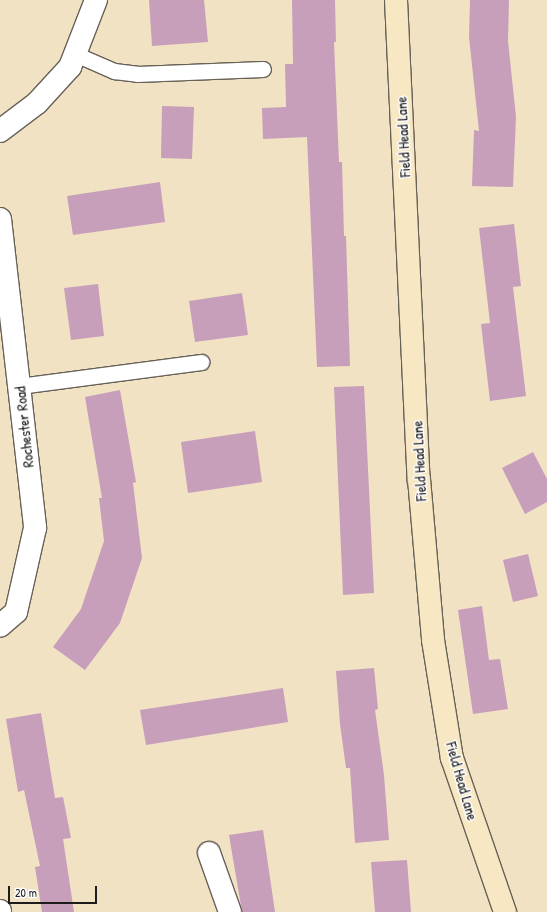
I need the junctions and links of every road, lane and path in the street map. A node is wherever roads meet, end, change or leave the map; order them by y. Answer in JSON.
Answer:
{"nodes":[{"id":1,"x":96,"y":0,"type":"edge"},
{"id":2,"x":396,"y":0,"type":"edge"},
{"id":3,"x":75,"y":54,"type":"junction"},
{"id":4,"x":263,"y":69,"type":"dead end"},
{"id":5,"x":0,"y":131,"type":"edge"},
{"id":6,"x":0,"y":218,"type":"edge"},
{"id":7,"x":200,"y":362,"type":"dead end"},
{"id":8,"x":19,"y":386,"type":"junction"},
{"id":9,"x":0,"y":626,"type":"edge"},
{"id":10,"x":209,"y":853,"type":"dead end"},
{"id":11,"x":230,"y":912,"type":"edge"},
{"id":12,"x":505,"y":912,"type":"edge"}],
"edges":[{"from":1,"to":3,"type":"street"},
{"from":2,"to":12,"type":"main road","name":"Field Head Lane"},
{"from":3,"to":4,"type":"lane"},
{"from":3,"to":5,"type":"street"},
{"from":6,"to":8,"type":"street","name":"Rochester Road"},
{"from":7,"to":8,"type":"lane"},
{"from":8,"to":9,"type":"street","name":"Rochester Road"},
{"from":10,"to":11,"type":"street"}]}
